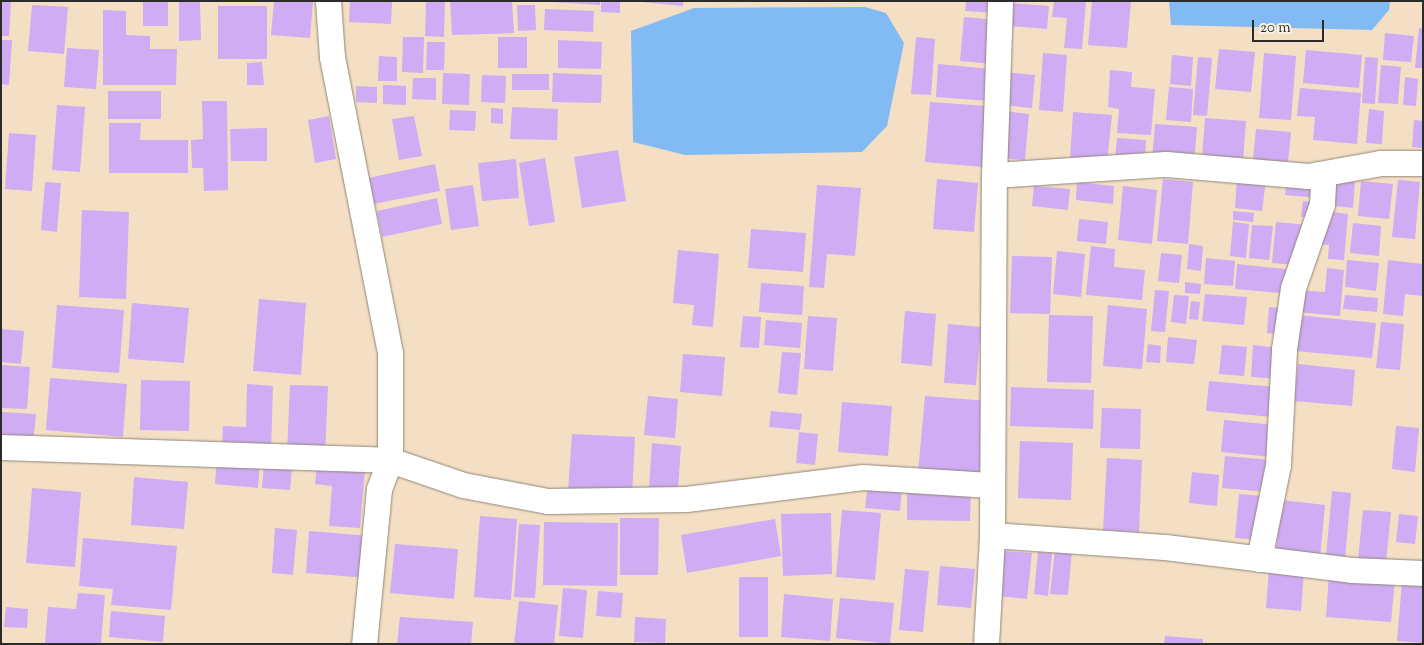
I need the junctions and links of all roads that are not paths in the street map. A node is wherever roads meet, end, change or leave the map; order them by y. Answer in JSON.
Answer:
{"nodes":[{"id":1,"x":328,"y":1,"type":"edge"},
{"id":2,"x":1000,"y":1,"type":"edge"},
{"id":3,"x":1423,"y":163,"type":"edge"},
{"id":4,"x":1318,"y":174,"type":"junction"},
{"id":5,"x":994,"y":176,"type":"junction"},
{"id":6,"x":1,"y":447,"type":"edge"},
{"id":7,"x":390,"y":460,"type":"junction"},
{"id":8,"x":990,"y":485,"type":"junction"},
{"id":9,"x":992,"y":535,"type":"junction"},
{"id":10,"x":1259,"y":559,"type":"junction"},
{"id":11,"x":1423,"y":573,"type":"edge"},
{"id":12,"x":364,"y":644,"type":"edge"},
{"id":13,"x":986,"y":644,"type":"edge"}],
"edges":[{"from":1,"to":7,"type":"street"},
{"from":2,"to":5,"type":"street"},
{"from":3,"to":4,"type":"street"},
{"from":4,"to":5,"type":"street"},
{"from":4,"to":10,"type":"street"},
{"from":5,"to":8,"type":"street"},
{"from":6,"to":7,"type":"street"},
{"from":7,"to":8,"type":"street"},
{"from":7,"to":12,"type":"street"},
{"from":8,"to":9,"type":"street"},
{"from":9,"to":10,"type":"street"},
{"from":9,"to":13,"type":"street"},
{"from":10,"to":11,"type":"street"}]}
